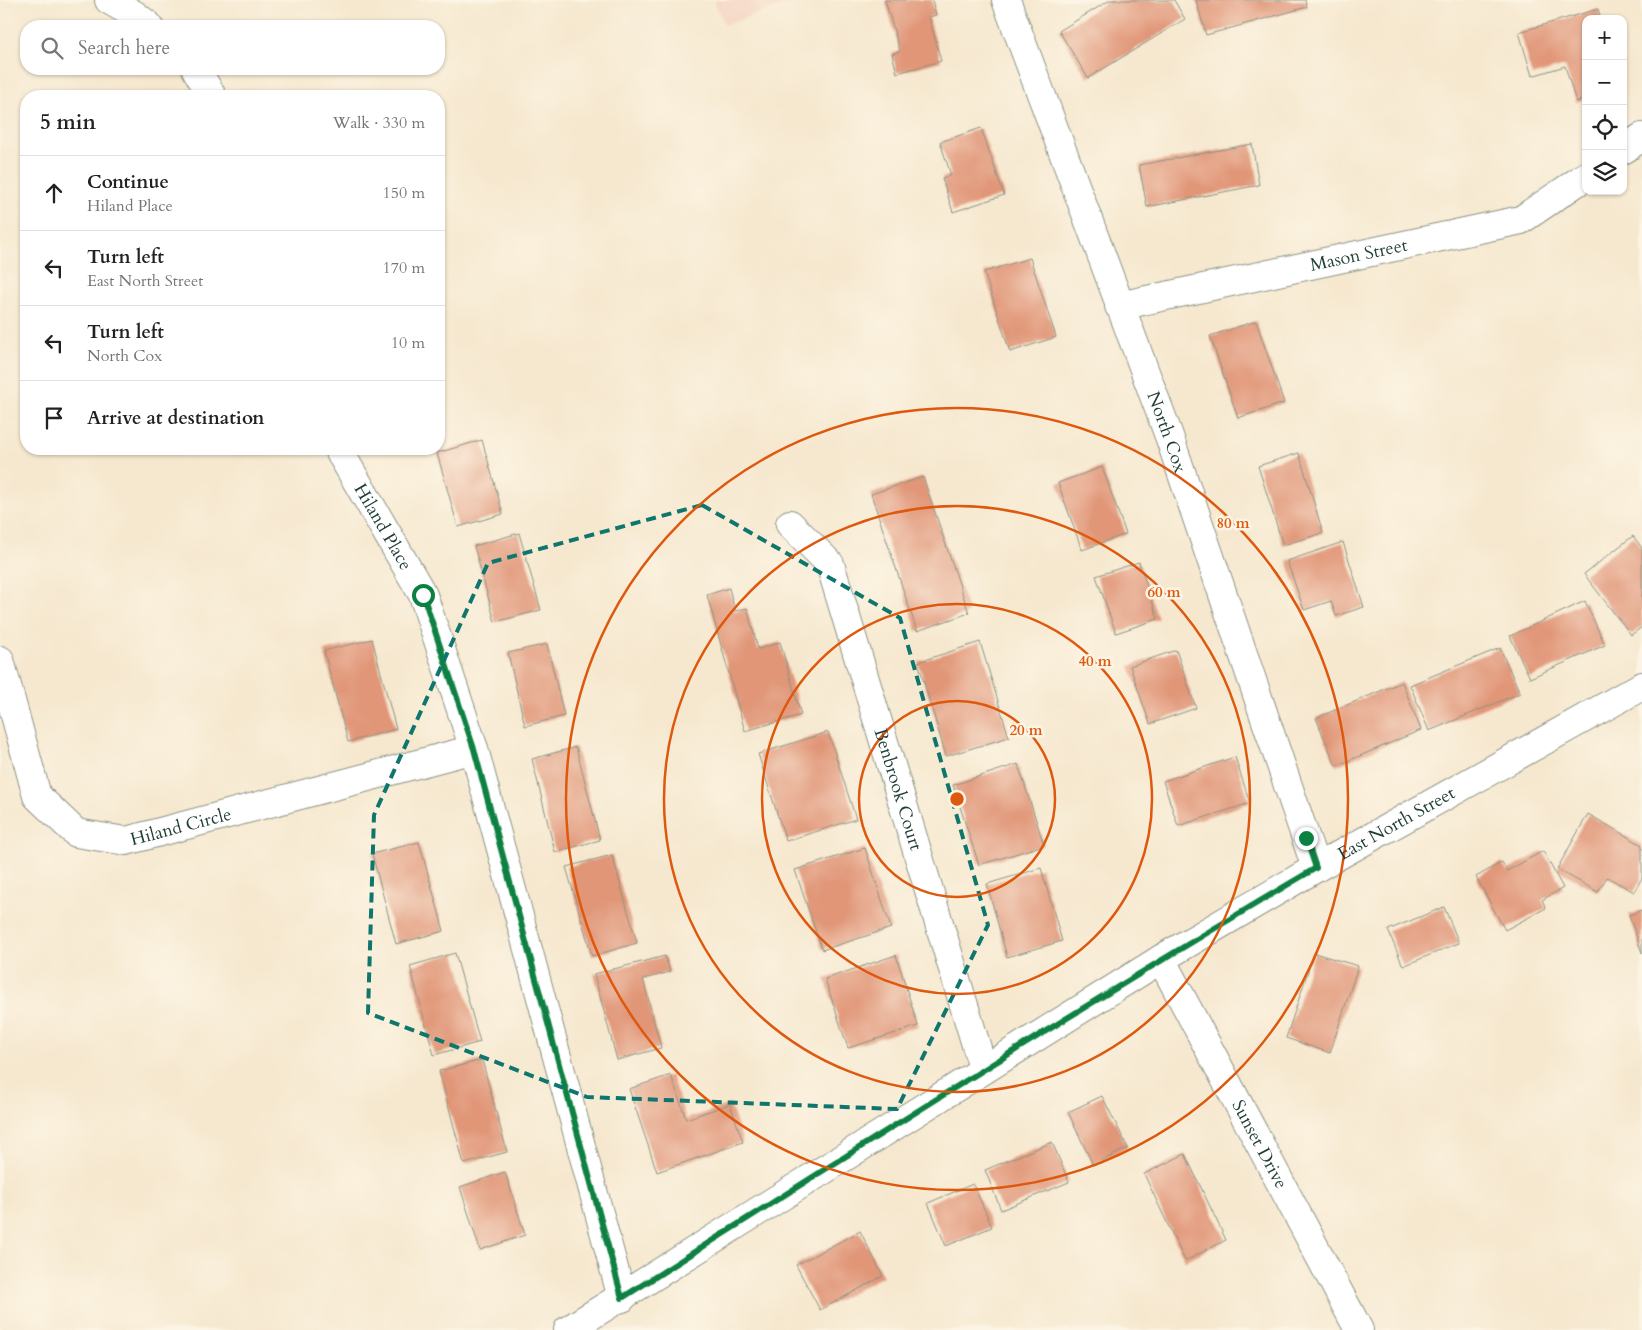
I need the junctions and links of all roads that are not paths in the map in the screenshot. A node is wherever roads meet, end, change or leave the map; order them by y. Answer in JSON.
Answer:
{"nodes":[{"id":1,"x":109,"y":0,"type":"edge"},
{"id":2,"x":1006,"y":0,"type":"edge"},
{"id":3,"x":141,"y":20,"type":"edge"},
{"id":4,"x":200,"y":75,"type":"edge"},
{"id":5,"x":208,"y":90,"type":"edge"},
{"id":6,"x":1642,"y":137,"type":"edge"},
{"id":7,"x":1627,"y":147,"type":"edge"},
{"id":8,"x":1582,"y":179,"type":"edge"},
{"id":9,"x":1119,"y":306,"type":"junction"},
{"id":10,"x":341,"y":455,"type":"edge"},
{"id":11,"x":790,"y":524,"type":"dead end"},
{"id":12,"x":0,"y":660,"type":"edge"},
{"id":13,"x":1642,"y":686,"type":"edge"},
{"id":14,"x":474,"y":749,"type":"junction"},
{"id":15,"x":1316,"y":868,"type":"junction"},
{"id":16,"x":1161,"y":959,"type":"junction"},
{"id":17,"x":984,"y":1068,"type":"junction"},
{"id":18,"x":622,"y":1298,"type":"junction"},
{"id":19,"x":568,"y":1330,"type":"edge"},
{"id":20,"x":1359,"y":1330,"type":"edge"}],
"edges":[{"from":1,"to":3,"type":"street"},
{"from":2,"to":9,"type":"street","name":"North Cox"},
{"from":4,"to":5,"type":"street"},
{"from":6,"to":7,"type":"street"},
{"from":8,"to":9,"type":"street","name":"Mason Street"},
{"from":9,"to":15,"type":"street","name":"North Cox"},
{"from":10,"to":14,"type":"street","name":"Hiland Place"},
{"from":11,"to":17,"type":"street","name":"Benbrook Court"},
{"from":12,"to":14,"type":"street","name":"Hiland Circle"},
{"from":13,"to":15,"type":"street","name":"East North Street"},
{"from":14,"to":18,"type":"street","name":"Hiland Place"},
{"from":15,"to":16,"type":"street","name":"East North Street"},
{"from":16,"to":17,"type":"street","name":"East North Street"},
{"from":16,"to":20,"type":"street","name":"Sunset Drive"},
{"from":17,"to":18,"type":"street","name":"East North Street"},
{"from":18,"to":19,"type":"street","name":"East North Street"}]}
